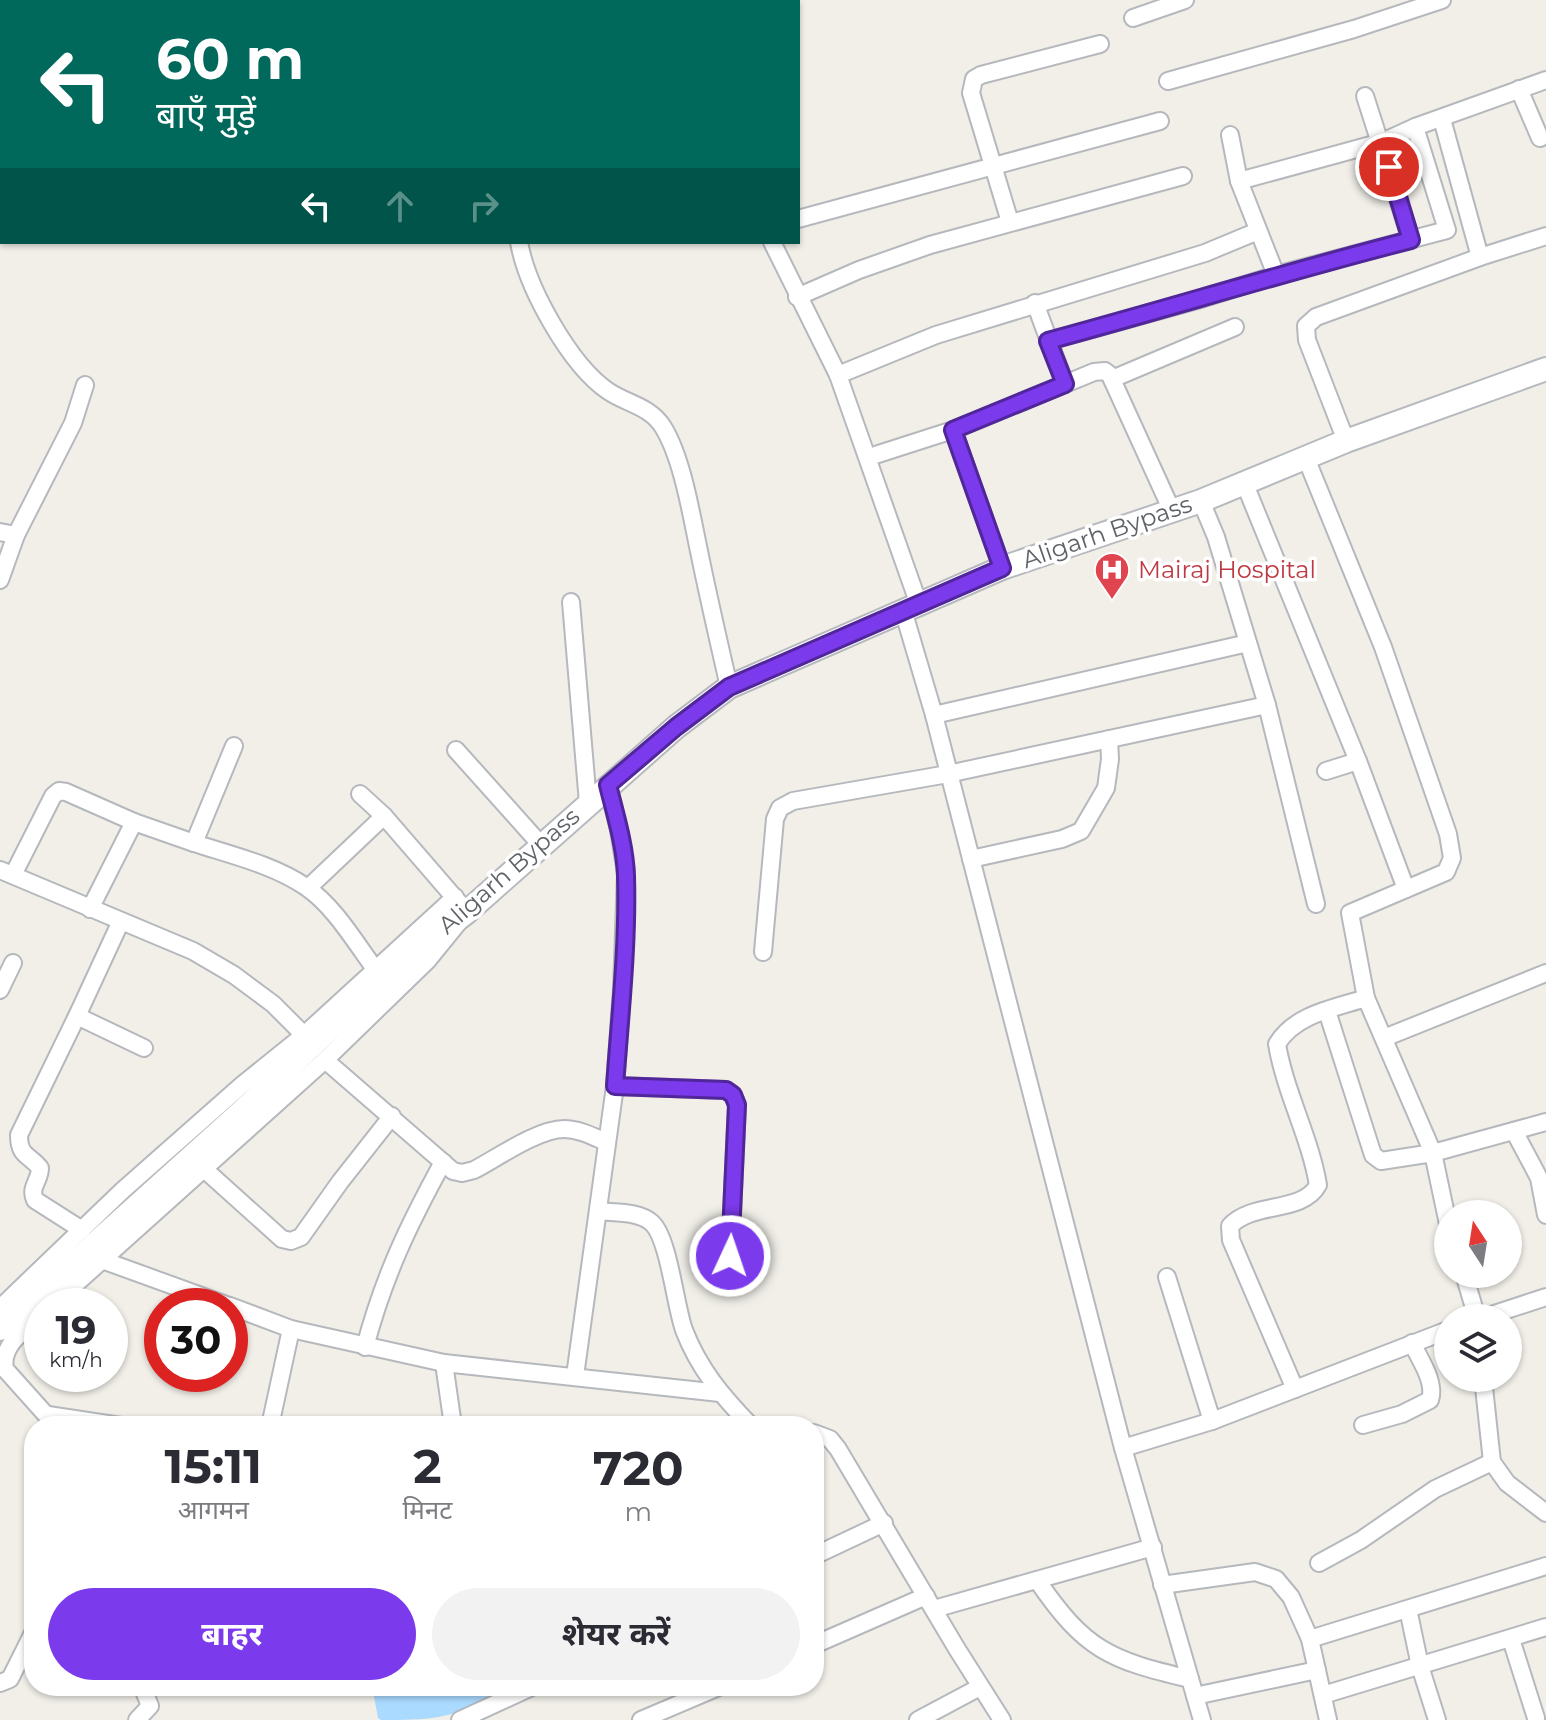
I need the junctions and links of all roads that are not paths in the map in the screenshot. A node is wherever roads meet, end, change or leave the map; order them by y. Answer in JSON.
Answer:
{"nodes":[{"id":1,"x":1185,"y":0,"type":"edge"},
{"id":2,"x":1442,"y":0,"type":"edge"},
{"id":3,"x":1133,"y":18,"type":"dead end"},
{"id":4,"x":1100,"y":44,"type":"dead end"},
{"id":5,"x":1546,"y":80,"type":"edge"},
{"id":6,"x":1168,"y":81,"type":"dead end"},
{"id":7,"x":1519,"y":89,"type":"junction"},
{"id":8,"x":1365,"y":96,"type":"dead end"},
{"id":9,"x":1442,"y":119,"type":"junction"},
{"id":10,"x":1160,"y":121,"type":"dead end"},
{"id":11,"x":1415,"y":127,"type":"junction"},
{"id":12,"x":1230,"y":135,"type":"dead end"},
{"id":13,"x":1540,"y":138,"type":"dead end"},
{"id":14,"x":1382,"y":142,"type":"junction"},
{"id":15,"x":993,"y":166,"type":"junction"},
{"id":16,"x":1183,"y":176,"type":"dead end"},
{"id":17,"x":1239,"y":181,"type":"junction"},
{"id":18,"x":800,"y":218,"type":"edge"},
{"id":19,"x":1010,"y":222,"type":"junction"},
{"id":20,"x":1258,"y":231,"type":"junction"},
{"id":21,"x":1546,"y":236,"type":"edge"},
{"id":22,"x":1411,"y":240,"type":"junction"},
{"id":23,"x":520,"y":244,"type":"edge"},
{"id":24,"x":773,"y":244,"type":"edge"},
{"id":25,"x":1480,"y":257,"type":"junction"},
{"id":26,"x":1276,"y":275,"type":"junction"},
{"id":27,"x":797,"y":297,"type":"junction"},
{"id":28,"x":1035,"y":303,"type":"junction"},
{"id":29,"x":1235,"y":327,"type":"dead end"},
{"id":30,"x":1048,"y":341,"type":"junction"},
{"id":31,"x":1546,"y":369,"type":"edge"},
{"id":32,"x":838,"y":375,"type":"junction"},
{"id":33,"x":1112,"y":379,"type":"junction"},
{"id":34,"x":1065,"y":384,"type":"junction"},
{"id":35,"x":85,"y":385,"type":"dead end"},
{"id":36,"x":953,"y":430,"type":"junction"},
{"id":37,"x":1346,"y":441,"type":"junction"},
{"id":38,"x":869,"y":457,"type":"junction"},
{"id":39,"x":1306,"y":458,"type":"junction"},
{"id":40,"x":1244,"y":482,"type":"junction"},
{"id":41,"x":1201,"y":501,"type":"junction"},
{"id":42,"x":1172,"y":511,"type":"junction"},
{"id":43,"x":8,"y":534,"type":"edge"},
{"id":44,"x":1002,"y":568,"type":"junction"},
{"id":45,"x":0,"y":580,"type":"edge"},
{"id":46,"x":571,"y":602,"type":"dead end"},
{"id":47,"x":911,"y":606,"type":"junction"},
{"id":48,"x":1248,"y":643,"type":"junction"},
{"id":49,"x":729,"y":687,"type":"junction"},
{"id":50,"x":1267,"y":705,"type":"junction"},
{"id":51,"x":934,"y":715,"type":"junction"},
{"id":52,"x":1109,"y":739,"type":"junction"},
{"id":53,"x":234,"y":746,"type":"dead end"},
{"id":54,"x":456,"y":750,"type":"dead end"},
{"id":55,"x":1358,"y":761,"type":"junction"},
{"id":56,"x":1326,"y":771,"type":"dead end"},
{"id":57,"x":948,"y":774,"type":"junction"},
{"id":58,"x":608,"y":785,"type":"junction"},
{"id":59,"x":360,"y":794,"type":"dead end"},
{"id":60,"x":588,"y":803,"type":"junction"},
{"id":61,"x":384,"y":816,"type":"junction"},
{"id":62,"x":134,"y":822,"type":"junction"},
{"id":63,"x":194,"y":843,"type":"junction"},
{"id":64,"x":541,"y":845,"type":"junction"},
{"id":65,"x":971,"y":859,"type":"junction"},
{"id":66,"x":6,"y":872,"type":"edge"},
{"id":67,"x":308,"y":888,"type":"junction"},
{"id":68,"x":1406,"y":889,"type":"junction"},
{"id":69,"x":461,"y":904,"type":"junction"},
{"id":70,"x":1316,"y":904,"type":"dead end"},
{"id":71,"x":90,"y":909,"type":"junction"},
{"id":72,"x":121,"y":921,"type":"junction"},
{"id":73,"x":763,"y":952,"type":"dead end"},
{"id":74,"x":13,"y":963,"type":"dead end"},
{"id":75,"x":375,"y":969,"type":"junction"},
{"id":76,"x":1546,"y":973,"type":"edge"},
{"id":77,"x":0,"y":990,"type":"edge"},
{"id":78,"x":1366,"y":998,"type":"junction"},
{"id":79,"x":1327,"y":1011,"type":"junction"},
{"id":80,"x":77,"y":1016,"type":"junction"},
{"id":81,"x":304,"y":1035,"type":"junction"},
{"id":82,"x":1384,"y":1038,"type":"junction"},
{"id":83,"x":144,"y":1048,"type":"dead end"},
{"id":84,"x":325,"y":1060,"type":"junction"},
{"id":85,"x":615,"y":1086,"type":"junction"},
{"id":86,"x":392,"y":1116,"type":"junction"},
{"id":87,"x":1546,"y":1122,"type":"edge"},
{"id":88,"x":1514,"y":1131,"type":"junction"},
{"id":89,"x":606,"y":1142,"type":"junction"},
{"id":90,"x":1433,"y":1153,"type":"junction"},
{"id":91,"x":443,"y":1162,"type":"junction"},
{"id":92,"x":203,"y":1168,"type":"junction"},
{"id":93,"x":1443,"y":1200,"type":"edge"},
{"id":94,"x":598,"y":1211,"type":"junction"},
{"id":95,"x":1546,"y":1215,"type":"edge"},
{"id":96,"x":82,"y":1230,"type":"junction"},
{"id":97,"x":730,"y":1256,"type":"dead end"},
{"id":98,"x":102,"y":1260,"type":"junction"},
{"id":99,"x":1167,"y":1277,"type":"dead end"},
{"id":100,"x":71,"y":1288,"type":"edge"},
{"id":101,"x":179,"y":1288,"type":"edge"},
{"id":102,"x":1546,"y":1297,"type":"edge"},
{"id":103,"x":2,"y":1304,"type":"edge"},
{"id":104,"x":1522,"y":1305,"type":"edge"},
{"id":105,"x":248,"y":1313,"type":"edge"},
{"id":106,"x":0,"y":1329,"type":"edge"},
{"id":107,"x":291,"y":1329,"type":"junction"},
{"id":108,"x":24,"y":1332,"type":"edge"},
{"id":109,"x":1434,"y":1335,"type":"edge"},
{"id":110,"x":1412,"y":1343,"type":"junction"},
{"id":111,"x":365,"y":1347,"type":"junction"},
{"id":112,"x":444,"y":1363,"type":"junction"},
{"id":113,"x":575,"y":1376,"type":"junction"},
{"id":114,"x":1295,"y":1389,"type":"junction"},
{"id":115,"x":24,"y":1390,"type":"edge"},
{"id":116,"x":26,"y":1392,"type":"edge"},
{"id":117,"x":1484,"y":1392,"type":"edge"},
{"id":118,"x":720,"y":1393,"type":"junction"},
{"id":119,"x":48,"y":1416,"type":"edge"},
{"id":120,"x":275,"y":1416,"type":"edge"},
{"id":121,"x":452,"y":1416,"type":"edge"},
{"id":122,"x":742,"y":1416,"type":"edge"},
{"id":123,"x":1212,"y":1421,"type":"junction"},
{"id":124,"x":1363,"y":1425,"type":"dead end"},
{"id":125,"x":824,"y":1437,"type":"edge"},
{"id":126,"x":1123,"y":1448,"type":"junction"},
{"id":127,"x":1492,"y":1462,"type":"junction"},
{"id":128,"x":1546,"y":1513,"type":"edge"},
{"id":129,"x":884,"y":1523,"type":"junction"},
{"id":130,"x":1153,"y":1547,"type":"junction"},
{"id":131,"x":824,"y":1551,"type":"edge"},
{"id":132,"x":1319,"y":1563,"type":"dead end"},
{"id":133,"x":1546,"y":1566,"type":"edge"},
{"id":134,"x":1037,"y":1580,"type":"junction"},
{"id":135,"x":1162,"y":1585,"type":"junction"},
{"id":136,"x":930,"y":1603,"type":"junction"},
{"id":137,"x":1408,"y":1609,"type":"junction"},
{"id":138,"x":1546,"y":1627,"type":"edge"},
{"id":139,"x":1310,"y":1639,"type":"junction"},
{"id":140,"x":1511,"y":1639,"type":"junction"},
{"id":141,"x":824,"y":1641,"type":"edge"},
{"id":142,"x":24,"y":1651,"type":"edge"},
{"id":143,"x":1420,"y":1666,"type":"junction"},
{"id":144,"x":1317,"y":1670,"type":"junction"},
{"id":145,"x":1190,"y":1679,"type":"junction"},
{"id":146,"x":0,"y":1683,"type":"edge"},
{"id":147,"x":980,"y":1687,"type":"junction"},
{"id":148,"x":1323,"y":1695,"type":"junction"},
{"id":149,"x":146,"y":1696,"type":"edge"},
{"id":150,"x":512,"y":1696,"type":"edge"},
{"id":151,"x":697,"y":1696,"type":"edge"},
{"id":152,"x":1195,"y":1696,"type":"junction"},
{"id":153,"x":1537,"y":1718,"type":"edge"},
{"id":154,"x":137,"y":1720,"type":"edge"},
{"id":155,"x":460,"y":1720,"type":"edge"},
{"id":156,"x":641,"y":1720,"type":"edge"},
{"id":157,"x":918,"y":1720,"type":"edge"},
{"id":158,"x":1002,"y":1720,"type":"edge"},
{"id":159,"x":1202,"y":1720,"type":"edge"},
{"id":160,"x":1328,"y":1720,"type":"edge"},
{"id":161,"x":1437,"y":1720,"type":"edge"}],
"edges":[{"from":1,"to":3,"type":"street"},
{"from":2,"to":6,"type":"street"},
{"from":4,"to":15,"type":"street"},
{"from":5,"to":7,"type":"street"},
{"from":7,"to":9,"type":"street"},
{"from":7,"to":13,"type":"street"},
{"from":8,"to":14,"type":"street"},
{"from":9,"to":11,"type":"street"},
{"from":9,"to":25,"type":"street"},
{"from":10,"to":15,"type":"street"},
{"from":11,"to":14,"type":"street"},
{"from":11,"to":22,"type":"street"},
{"from":12,"to":17,"type":"street"},
{"from":14,"to":17,"type":"street"},
{"from":14,"to":22,"type":"street"},
{"from":15,"to":18,"type":"street"},
{"from":15,"to":19,"type":"street"},
{"from":16,"to":19,"type":"street"},
{"from":17,"to":20,"type":"street"},
{"from":19,"to":27,"type":"street"},
{"from":20,"to":26,"type":"street"},
{"from":20,"to":28,"type":"street"},
{"from":21,"to":25,"type":"street"},
{"from":22,"to":26,"type":"street"},
{"from":23,"to":49,"type":"street"},
{"from":24,"to":27,"type":"street"},
{"from":25,"to":37,"type":"street"},
{"from":26,"to":30,"type":"street"},
{"from":27,"to":32,"type":"street"},
{"from":28,"to":30,"type":"street"},
{"from":28,"to":32,"type":"street"},
{"from":29,"to":33,"type":"street"},
{"from":30,"to":34,"type":"street"},
{"from":31,"to":37,"type":"main road","name":"Aligarh Bypass"},
{"from":32,"to":38,"type":"street"},
{"from":33,"to":34,"type":"street"},
{"from":33,"to":42,"type":"street"},
{"from":34,"to":36,"type":"street"},
{"from":35,"to":43,"type":"street"},
{"from":36,"to":38,"type":"street"},
{"from":36,"to":44,"type":"street"},
{"from":37,"to":39,"type":"main road","name":"Aligarh Bypass"},
{"from":38,"to":47,"type":"street"},
{"from":39,"to":40,"type":"main road","name":"Aligarh Bypass"},
{"from":39,"to":68,"type":"street"},
{"from":40,"to":41,"type":"main road","name":"Aligarh Bypass"},
{"from":40,"to":55,"type":"street"},
{"from":41,"to":42,"type":"main road","name":"Aligarh Bypass"},
{"from":41,"to":48,"type":"street"},
{"from":42,"to":44,"type":"main road","name":"Aligarh Bypass"},
{"from":43,"to":45,"type":"street"},
{"from":44,"to":47,"type":"main road","name":"Aligarh Bypass"},
{"from":46,"to":60,"type":"street"},
{"from":47,"to":49,"type":"main road","name":"Aligarh Bypass"},
{"from":47,"to":51,"type":"street"},
{"from":48,"to":50,"type":"street"},
{"from":48,"to":51,"type":"street"},
{"from":49,"to":58,"type":"main road","name":"Aligarh Bypass"},
{"from":50,"to":52,"type":"street"},
{"from":50,"to":70,"type":"street"},
{"from":51,"to":57,"type":"street"},
{"from":52,"to":57,"type":"street"},
{"from":52,"to":65,"type":"street"},
{"from":53,"to":63,"type":"street"},
{"from":54,"to":64,"type":"street"},
{"from":55,"to":56,"type":"street"},
{"from":55,"to":68,"type":"street"},
{"from":57,"to":65,"type":"street"},
{"from":57,"to":73,"type":"street"},
{"from":58,"to":60,"type":"main road","name":"Aligarh Bypass"},
{"from":58,"to":85,"type":"street"},
{"from":59,"to":61,"type":"street"},
{"from":60,"to":64,"type":"main road","name":"Aligarh Bypass"},
{"from":61,"to":67,"type":"street"},
{"from":61,"to":69,"type":"street"},
{"from":62,"to":63,"type":"street"},
{"from":62,"to":66,"type":"street"},
{"from":62,"to":71,"type":"street"},
{"from":63,"to":67,"type":"street"},
{"from":64,"to":69,"type":"main road","name":"Aligarh Bypass"},
{"from":65,"to":126,"type":"street"},
{"from":66,"to":71,"type":"street"},
{"from":67,"to":75,"type":"street"},
{"from":68,"to":78,"type":"street"},
{"from":69,"to":75,"type":"street"},
{"from":69,"to":84,"type":"street"},
{"from":69,"to":106,"type":"main road","name":"Aligarh Bypass"},
{"from":71,"to":72,"type":"street"},
{"from":72,"to":80,"type":"street"},
{"from":72,"to":81,"type":"street"},
{"from":74,"to":77,"type":"street"},
{"from":75,"to":81,"type":"street"},
{"from":76,"to":82,"type":"street"},
{"from":78,"to":79,"type":"street"},
{"from":78,"to":82,"type":"street"},
{"from":79,"to":90,"type":"street"},
{"from":79,"to":114,"type":"street"},
{"from":80,"to":83,"type":"street"},
{"from":80,"to":96,"type":"street"},
{"from":81,"to":96,"type":"street"},
{"from":82,"to":90,"type":"street"},
{"from":84,"to":86,"type":"street"},
{"from":84,"to":92,"type":"street"},
{"from":85,"to":89,"type":"street"},
{"from":85,"to":97,"type":"street"},
{"from":86,"to":91,"type":"street"},
{"from":86,"to":92,"type":"street"},
{"from":87,"to":88,"type":"street"},
{"from":88,"to":90,"type":"street"},
{"from":88,"to":95,"type":"street"},
{"from":89,"to":91,"type":"street"},
{"from":89,"to":94,"type":"street"},
{"from":90,"to":93,"type":"street"},
{"from":91,"to":111,"type":"street"},
{"from":92,"to":98,"type":"street"},
{"from":94,"to":113,"type":"street"},
{"from":94,"to":118,"type":"street"},
{"from":96,"to":103,"type":"street"},
{"from":98,"to":100,"type":"street"},
{"from":98,"to":101,"type":"street"},
{"from":99,"to":123,"type":"street"},
{"from":102,"to":104,"type":"street"},
{"from":105,"to":107,"type":"street"},
{"from":107,"to":111,"type":"street"},
{"from":107,"to":120,"type":"street"},
{"from":108,"to":115,"type":"street"},
{"from":109,"to":110,"type":"street"},
{"from":110,"to":114,"type":"street"},
{"from":110,"to":124,"type":"street"},
{"from":111,"to":112,"type":"street"},
{"from":112,"to":113,"type":"street"},
{"from":112,"to":121,"type":"street"},
{"from":113,"to":118,"type":"street"},
{"from":114,"to":123,"type":"street"},
{"from":116,"to":119,"type":"street"},
{"from":117,"to":127,"type":"street"},
{"from":118,"to":122,"type":"street"},
{"from":123,"to":126,"type":"street"},
{"from":125,"to":129,"type":"street"},
{"from":126,"to":130,"type":"street"},
{"from":127,"to":128,"type":"street"},
{"from":127,"to":132,"type":"street"},
{"from":129,"to":131,"type":"street"},
{"from":129,"to":136,"type":"street"},
{"from":130,"to":134,"type":"street"},
{"from":130,"to":135,"type":"street"},
{"from":133,"to":137,"type":"street"},
{"from":134,"to":136,"type":"street"},
{"from":134,"to":145,"type":"street"},
{"from":135,"to":139,"type":"street"},
{"from":135,"to":145,"type":"street"},
{"from":136,"to":141,"type":"street"},
{"from":136,"to":147,"type":"street"},
{"from":137,"to":139,"type":"street"},
{"from":137,"to":143,"type":"street"},
{"from":138,"to":140,"type":"street"},
{"from":139,"to":144,"type":"street"},
{"from":140,"to":143,"type":"street"},
{"from":140,"to":153,"type":"street"},
{"from":142,"to":146,"type":"street"},
{"from":143,"to":148,"type":"street"},
{"from":143,"to":161,"type":"street"},
{"from":144,"to":148,"type":"street"},
{"from":144,"to":152,"type":"street"},
{"from":145,"to":152,"type":"street"},
{"from":147,"to":157,"type":"street"},
{"from":147,"to":158,"type":"street"},
{"from":148,"to":160,"type":"street"},
{"from":149,"to":154,"type":"street"},
{"from":150,"to":155,"type":"street"},
{"from":151,"to":156,"type":"street"},
{"from":152,"to":159,"type":"street"}]}
